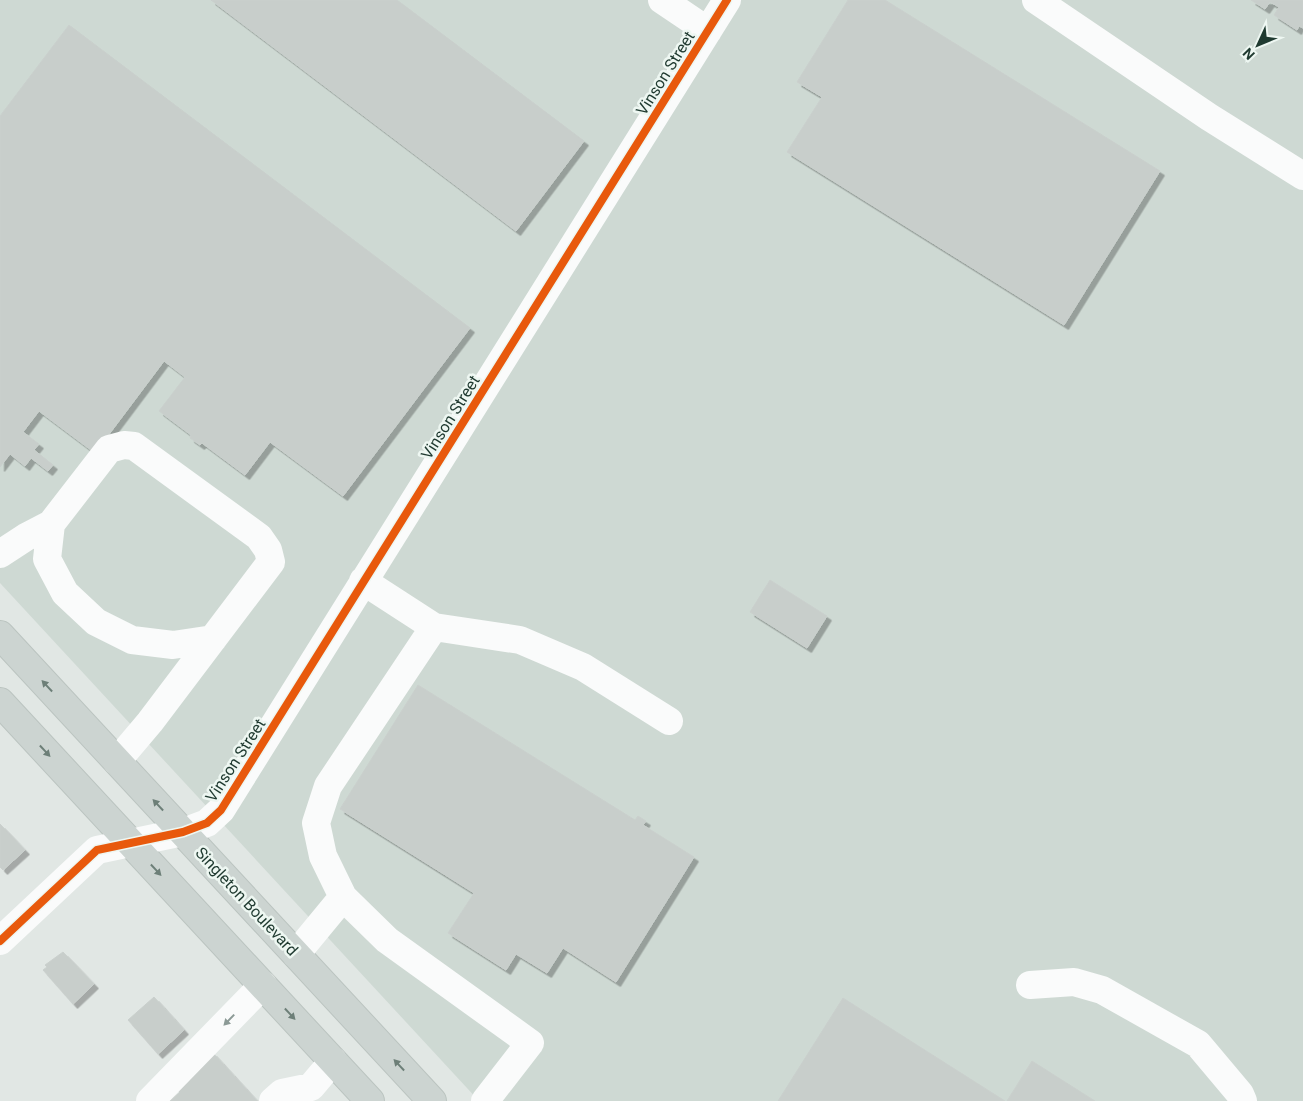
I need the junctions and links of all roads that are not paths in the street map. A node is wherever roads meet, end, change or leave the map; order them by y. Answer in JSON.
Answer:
{"nodes":[{"id":1,"x":662,"y":0,"type":"edge"},
{"id":2,"x":727,"y":0,"type":"edge"},
{"id":3,"x":1036,"y":0,"type":"edge"},
{"id":4,"x":708,"y":31,"type":"junction"},
{"id":5,"x":1303,"y":176,"type":"edge"},
{"id":6,"x":51,"y":524,"type":"junction"},
{"id":7,"x":0,"y":554,"type":"edge"},
{"id":8,"x":363,"y":581,"type":"junction"},
{"id":9,"x":434,"y":627,"type":"junction"},
{"id":10,"x":0,"y":635,"type":"edge"},
{"id":11,"x":213,"y":639,"type":"junction"},
{"id":12,"x":0,"y":702,"type":"edge"},
{"id":13,"x":669,"y":721,"type":"dead end"},
{"id":14,"x":117,"y":761,"type":"junction"},
{"id":15,"x":183,"y":832,"type":"junction"},
{"id":16,"x":130,"y":842,"type":"junction"},
{"id":17,"x":343,"y":898,"type":"junction"},
{"id":18,"x":0,"y":942,"type":"edge"},
{"id":19,"x":296,"y":954,"type":"junction"},
{"id":20,"x":1030,"y":984,"type":"dead end"},
{"id":21,"x":263,"y":985,"type":"junction"},
{"id":22,"x":333,"y":1061,"type":"junction"},
{"id":23,"x":309,"y":1094,"type":"edge"},
{"id":24,"x":150,"y":1101,"type":"edge"},
{"id":25,"x":273,"y":1101,"type":"edge"},
{"id":26,"x":370,"y":1101,"type":"edge"},
{"id":27,"x":432,"y":1101,"type":"edge"},
{"id":28,"x":485,"y":1101,"type":"edge"},
{"id":29,"x":1243,"y":1101,"type":"edge"}],
"edges":[{"from":1,"to":4,"type":"street"},
{"from":2,"to":4,"type":"street","name":"Vinson Street"},
{"from":3,"to":5,"type":"street"},
{"from":4,"to":8,"type":"street","name":"Vinson Street"},
{"from":6,"to":7,"type":"street"},
{"from":6,"to":11,"type":"street"},
{"from":6,"to":11,"type":"street"},
{"from":8,"to":9,"type":"street"},
{"from":8,"to":15,"type":"street","name":"Vinson Street"},
{"from":9,"to":13,"type":"street"},
{"from":9,"to":17,"type":"street"},
{"from":14,"to":10,"type":"main road","name":"Singleton Boulevard","one_way":true},
{"from":11,"to":14,"type":"street"},
{"from":12,"to":16,"type":"main road","one_way":true},
{"from":15,"to":14,"type":"main road","name":"Singleton Boulevard","one_way":true},
{"from":15,"to":16,"type":"street","name":"Vinson Street"},
{"from":15,"to":19,"type":"main road","name":"Singleton Boulevard"},
{"from":16,"to":18,"type":"street","name":"Vinson Street"},
{"from":16,"to":21,"type":"main road","one_way":true},
{"from":17,"to":19,"type":"street"},
{"from":17,"to":28,"type":"street"},
{"from":27,"to":19,"type":"main road","name":"Singleton Boulevard","one_way":true},
{"from":20,"to":29,"type":"street"},
{"from":21,"to":22,"type":"main road","one_way":true},
{"from":21,"to":24,"type":"street","one_way":true},
{"from":22,"to":23,"type":"street"},
{"from":22,"to":26,"type":"main road"},
{"from":23,"to":25,"type":"street"}]}
